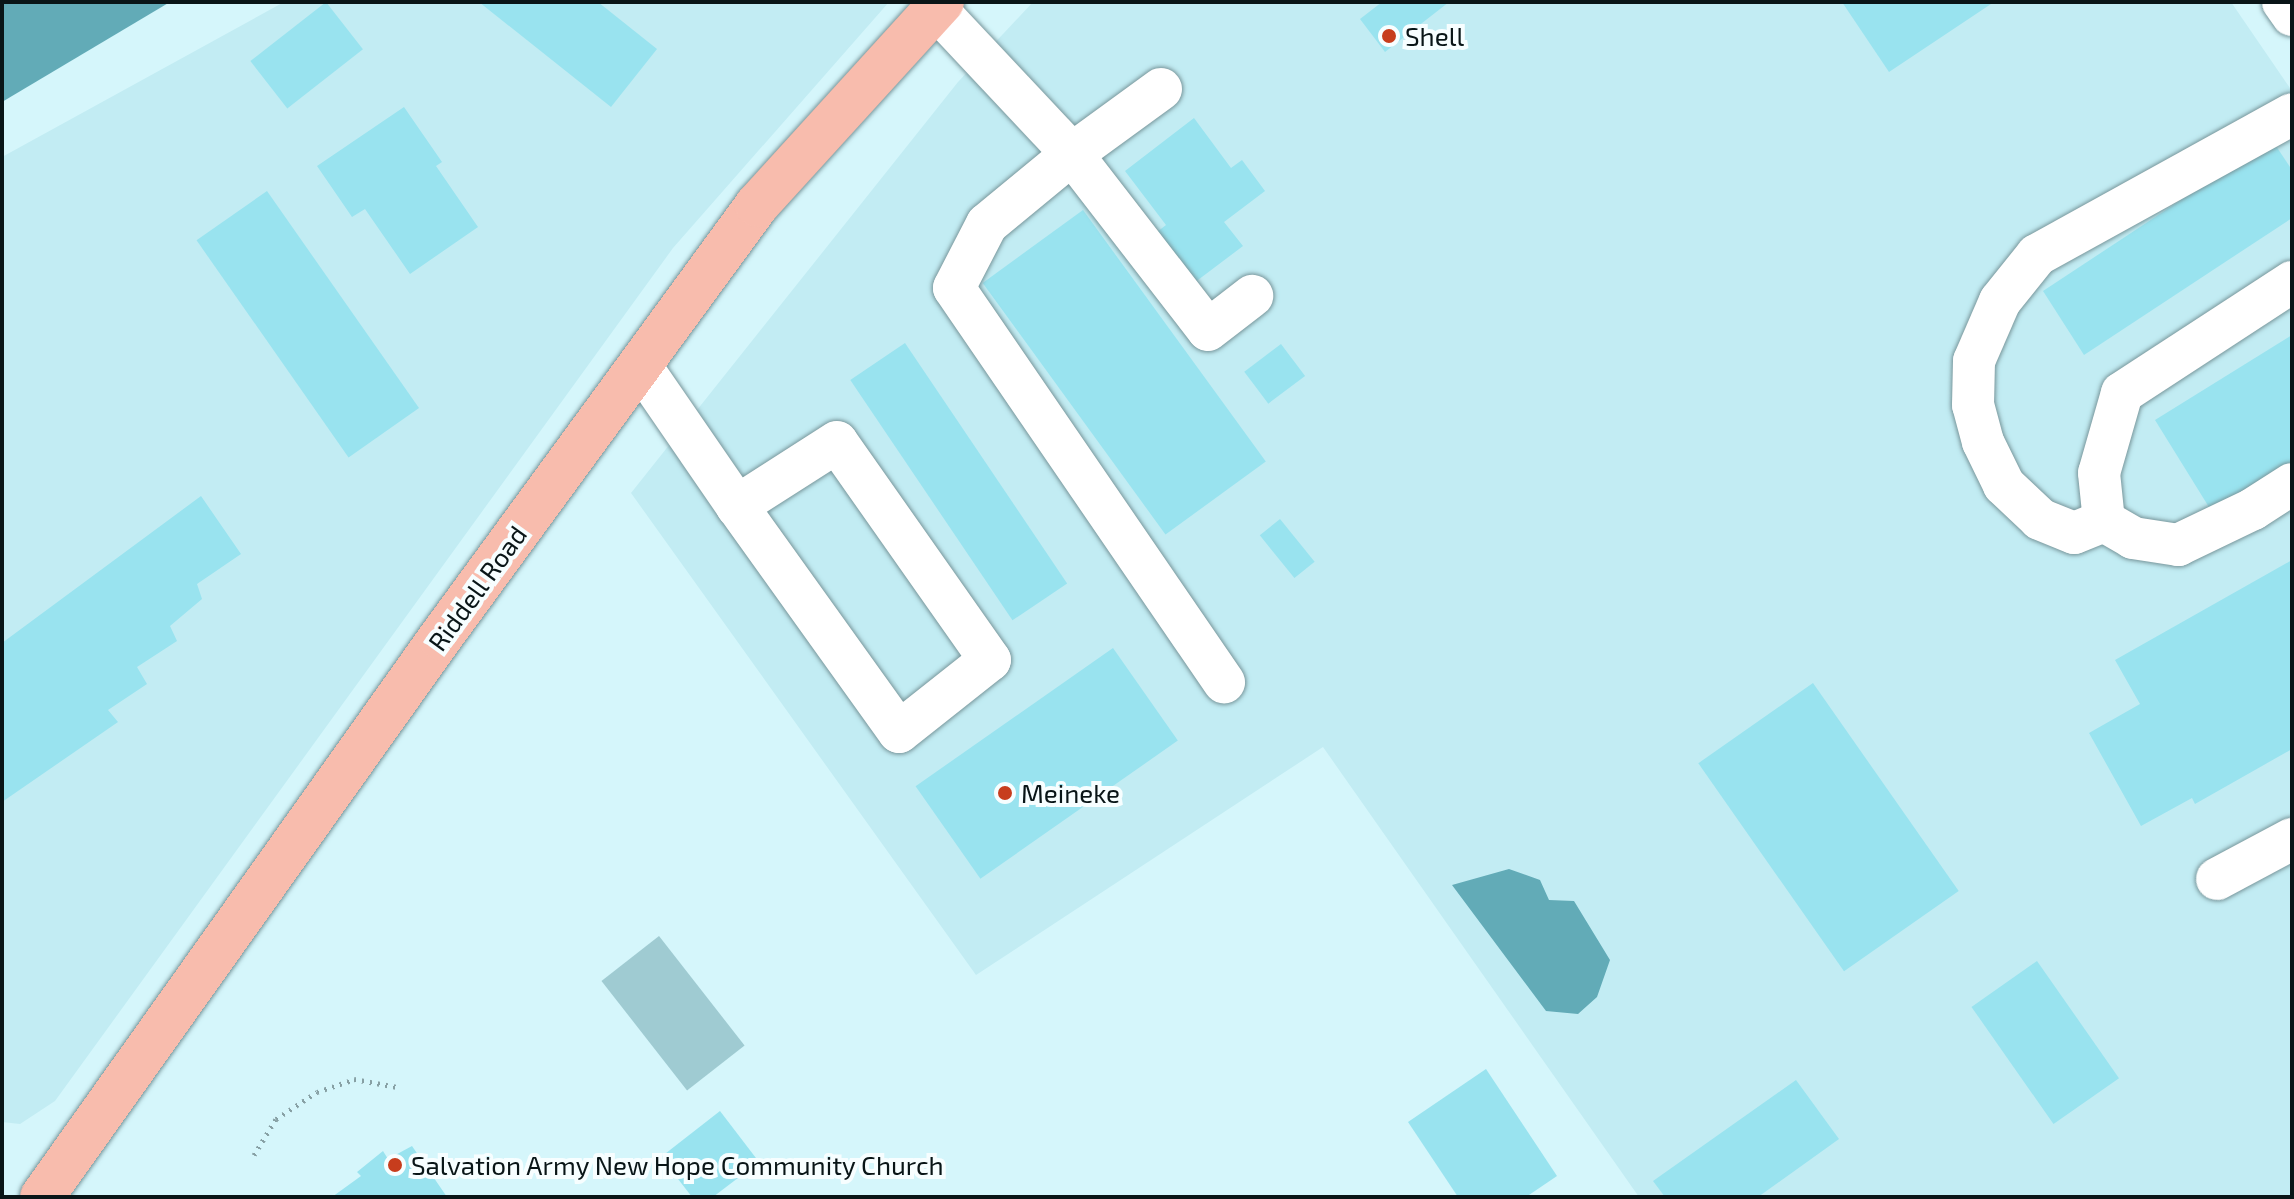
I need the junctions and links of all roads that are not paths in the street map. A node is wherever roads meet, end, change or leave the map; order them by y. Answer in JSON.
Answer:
{"nodes":[{"id":1,"x":2283,"y":2,"type":"edge"},
{"id":2,"x":939,"y":5,"type":"edge"},
{"id":3,"x":2292,"y":15,"type":"edge"},
{"id":4,"x":1161,"y":89,"type":"dead end"},
{"id":5,"x":2292,"y":114,"type":"edge"},
{"id":6,"x":1072,"y":154,"type":"junction"},
{"id":7,"x":2292,"y":282,"type":"edge"},
{"id":8,"x":1252,"y":296,"type":"dead end"},
{"id":9,"x":640,"y":365,"type":"junction"},
{"id":10,"x":2292,"y":484,"type":"edge"},
{"id":11,"x":737,"y":506,"type":"junction"},
{"id":12,"x":2104,"y":521,"type":"junction"},
{"id":13,"x":1224,"y":683,"type":"dead end"},
{"id":14,"x":2292,"y":839,"type":"edge"},
{"id":15,"x":2217,"y":879,"type":"dead end"},
{"id":16,"x":42,"y":1197,"type":"edge"}],
"edges":[{"from":1,"to":3,"type":"street"},
{"from":2,"to":6,"type":"street"},
{"from":2,"to":9,"type":"main road","name":"Riddell Road"},
{"from":4,"to":6,"type":"street"},
{"from":5,"to":12,"type":"street"},
{"from":6,"to":8,"type":"street"},
{"from":6,"to":13,"type":"street"},
{"from":7,"to":12,"type":"street"},
{"from":9,"to":11,"type":"street"},
{"from":9,"to":16,"type":"main road","name":"Riddell Road"},
{"from":10,"to":12,"type":"street"},
{"from":11,"to":11,"type":"street"},
{"from":14,"to":15,"type":"street"}]}
